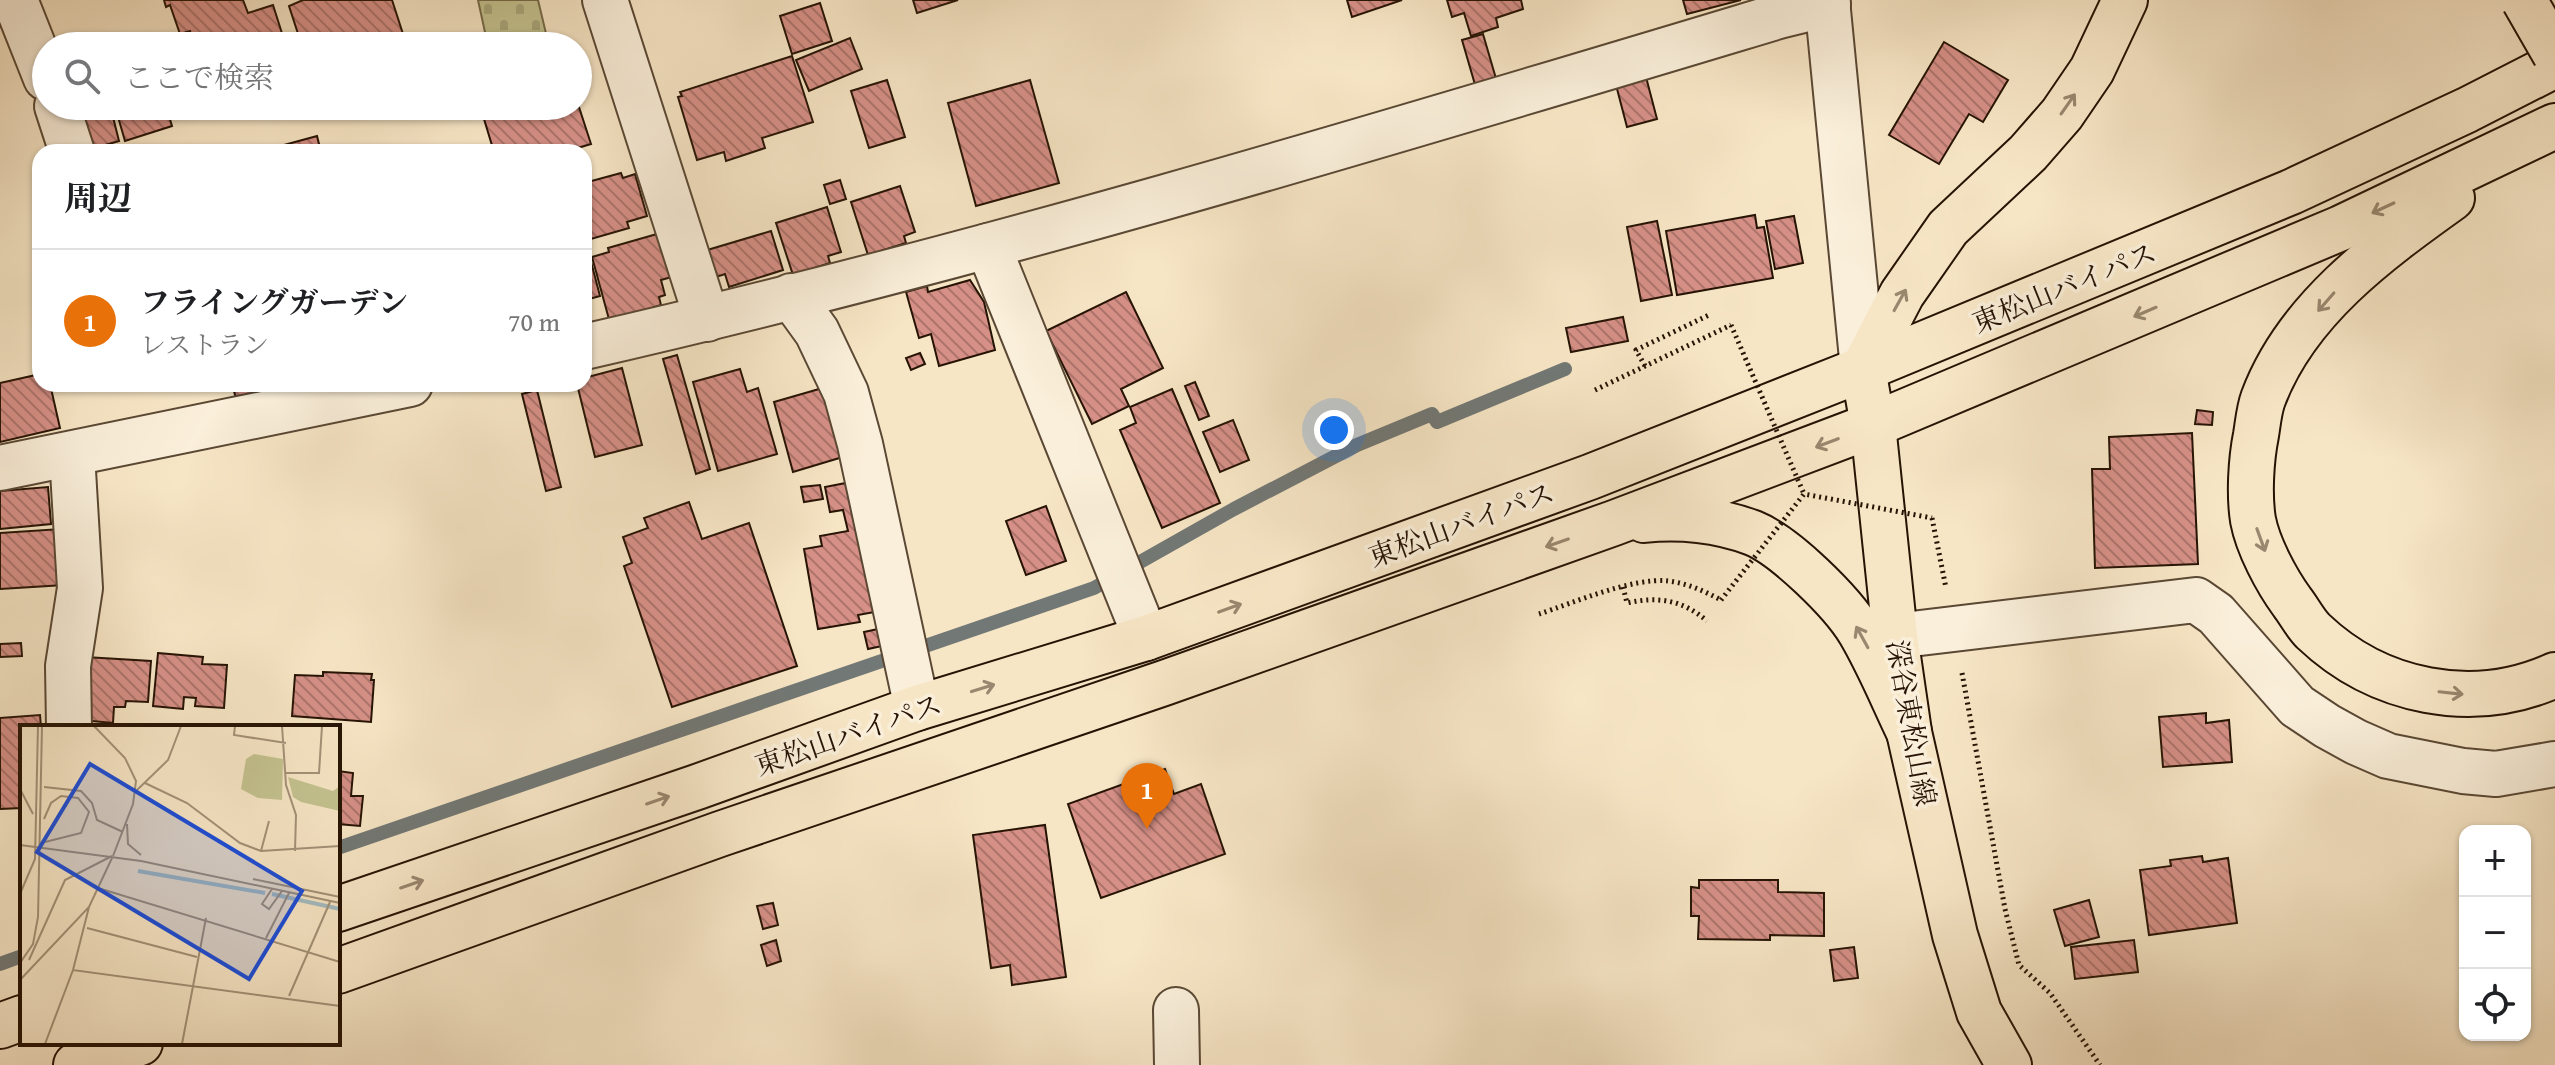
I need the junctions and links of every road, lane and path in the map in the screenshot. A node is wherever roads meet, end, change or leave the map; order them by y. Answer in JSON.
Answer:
{"nodes":[{"id":1,"x":15,"y":0,"type":"edge"},
{"id":2,"x":605,"y":0,"type":"edge"},
{"id":3,"x":2125,"y":0,"type":"edge"},
{"id":4,"x":2524,"y":0,"type":"edge"},
{"id":5,"x":1827,"y":2,"type":"edge"},
{"id":6,"x":32,"y":43,"type":"edge"},
{"id":7,"x":2555,"y":51,"type":"edge"},
{"id":8,"x":2555,"y":65,"type":"edge"},
{"id":9,"x":2467,"y":110,"type":"junction"},
{"id":10,"x":62,"y":120,"type":"edge"},
{"id":11,"x":2548,"y":130,"type":"edge"},
{"id":12,"x":69,"y":144,"type":"edge"},
{"id":13,"x":988,"y":246,"type":"junction"},
{"id":14,"x":791,"y":296,"type":"junction"},
{"id":15,"x":1711,"y":314,"type":"dead end"},
{"id":16,"x":707,"y":319,"type":"junction"},
{"id":17,"x":592,"y":345,"type":"edge"},
{"id":18,"x":1645,"y":366,"type":"junction"},
{"id":19,"x":1863,"y":369,"type":"junction"},
{"id":20,"x":1595,"y":390,"type":"dead end"},
{"id":21,"x":371,"y":392,"type":"edge"},
{"id":22,"x":1873,"y":425,"type":"junction"},
{"id":23,"x":72,"y":454,"type":"junction"},
{"id":24,"x":0,"y":468,"type":"edge"},
{"id":25,"x":1804,"y":494,"type":"junction"},
{"id":26,"x":1932,"y":518,"type":"dead end"},
{"id":27,"x":1614,"y":523,"type":"junction"},
{"id":28,"x":1623,"y":587,"type":"junction"},
{"id":29,"x":1539,"y":614,"type":"dead end"},
{"id":30,"x":1707,"y":621,"type":"dead end"},
{"id":31,"x":1954,"y":629,"type":"junction"},
{"id":32,"x":1895,"y":636,"type":"junction"},
{"id":33,"x":1146,"y":638,"type":"junction"},
{"id":34,"x":2555,"y":675,"type":"edge"},
{"id":35,"x":917,"y":708,"type":"junction"},
{"id":36,"x":69,"y":725,"type":"edge"},
{"id":37,"x":1909,"y":732,"type":"junction"},
{"id":38,"x":2555,"y":764,"type":"edge"},
{"id":39,"x":340,"y":908,"type":"edge"},
{"id":40,"x":340,"y":970,"type":"edge"},
{"id":41,"x":1176,"y":1010,"type":"dead end"},
{"id":42,"x":20,"y":1019,"type":"edge"},
{"id":43,"x":0,"y":1026,"type":"edge"},
{"id":44,"x":134,"y":1045,"type":"edge"},
{"id":45,"x":2005,"y":1062,"type":"edge"},
{"id":46,"x":76,"y":1065,"type":"edge"},
{"id":47,"x":1177,"y":1065,"type":"edge"},
{"id":48,"x":2100,"y":1065,"type":"edge"}],
"edges":[{"from":1,"to":6,"type":"street"},
{"from":2,"to":16,"type":"street"},
{"from":19,"to":3,"type":"main road","one_way":true},
{"from":4,"to":7,"type":"main road","bridge":true},
{"from":5,"to":13,"type":"street"},
{"from":5,"to":19,"type":"street"},
{"from":7,"to":9,"type":"main road"},
{"from":8,"to":9,"type":"main road","name":"東松山バイパス"},
{"from":9,"to":19,"type":"main road","name":"東松山バイパス"},
{"from":10,"to":12,"type":"street"},
{"from":11,"to":22,"type":"main road","name":"東松山バイパス","one_way":true},
{"from":11,"to":34,"type":"main road","one_way":true},
{"from":13,"to":14,"type":"street"},
{"from":13,"to":33,"type":"street"},
{"from":14,"to":16,"type":"street"},
{"from":14,"to":35,"type":"street"},
{"from":15,"to":18,"type":"path"},
{"from":16,"to":17,"type":"street"},
{"from":18,"to":20,"type":"path"},
{"from":18,"to":25,"type":"path","bridge":true},
{"from":19,"to":22,"type":"main road","name":"深谷東松山線"},
{"from":33,"to":19,"type":"main road","name":"東松山バイパス","one_way":true},
{"from":21,"to":23,"type":"street"},
{"from":22,"to":27,"type":"main road","name":"東松山バイパス","one_way":true},
{"from":22,"to":32,"type":"main road","name":"深谷東松山線"},
{"from":23,"to":24,"type":"street"},
{"from":23,"to":36,"type":"street"},
{"from":25,"to":26,"type":"path","bridge":true},
{"from":25,"to":28,"type":"path","bridge":true},
{"from":37,"to":27,"type":"main road","one_way":true},
{"from":27,"to":40,"type":"main road","name":"東松山バイパス","one_way":true},
{"from":28,"to":29,"type":"path"},
{"from":28,"to":30,"type":"path"},
{"from":31,"to":32,"type":"street"},
{"from":31,"to":38,"type":"street"},
{"from":31,"to":48,"type":"path"},
{"from":32,"to":37,"type":"main road","name":"深谷東松山線"},
{"from":35,"to":33,"type":"main road","name":"東松山バイパス","one_way":true},
{"from":39,"to":35,"type":"main road","name":"東松山バイパス","one_way":true},
{"from":37,"to":45,"type":"main road","name":"深谷東松山線"},
{"from":41,"to":47,"type":"street"},
{"from":42,"to":43,"type":"main road"},
{"from":44,"to":46,"type":"main road"}]}
